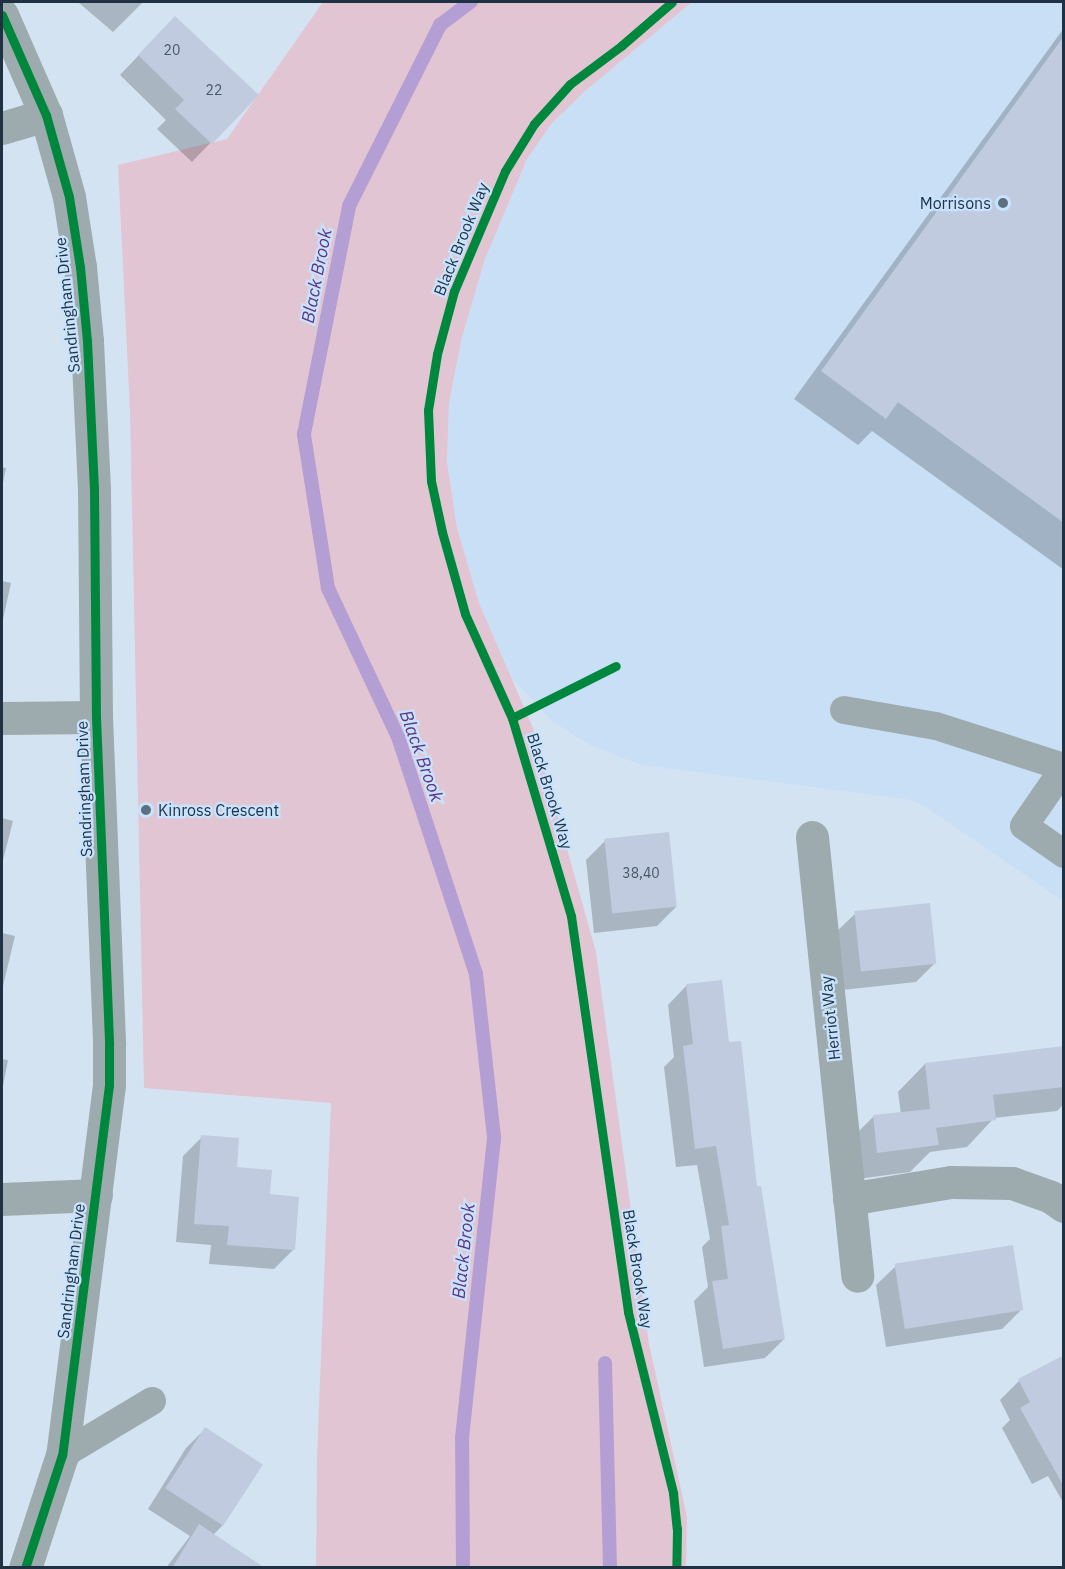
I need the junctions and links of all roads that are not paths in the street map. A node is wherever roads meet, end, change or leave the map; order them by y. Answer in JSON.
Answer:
{"nodes":[{"id":1,"x":2,"y":15,"type":"edge"},
{"id":2,"x":46,"y":115,"type":"junction"},
{"id":3,"x":2,"y":128,"type":"edge"},
{"id":4,"x":844,"y":710,"type":"dead end"},
{"id":5,"x":96,"y":717,"type":"junction"},
{"id":6,"x":2,"y":718,"type":"edge"},
{"id":7,"x":1064,"y":767,"type":"edge"},
{"id":8,"x":812,"y":837,"type":"dead end"},
{"id":9,"x":1064,"y":854,"type":"edge"},
{"id":10,"x":96,"y":1195,"type":"junction"},
{"id":11,"x":2,"y":1199,"type":"edge"},
{"id":12,"x":849,"y":1199,"type":"junction"},
{"id":13,"x":1064,"y":1206,"type":"edge"},
{"id":14,"x":857,"y":1276,"type":"dead end"},
{"id":15,"x":152,"y":1401,"type":"dead end"},
{"id":16,"x":62,"y":1455,"type":"junction"},
{"id":17,"x":25,"y":1568,"type":"edge"}],
"edges":[{"from":1,"to":2,"type":"street","name":"Sandringham Drive"},
{"from":2,"to":3,"type":"street"},
{"from":2,"to":5,"type":"street","name":"Sandringham Drive"},
{"from":4,"to":7,"type":"lane"},
{"from":5,"to":6,"type":"street"},
{"from":5,"to":10,"type":"street","name":"Sandringham Drive"},
{"from":7,"to":9,"type":"lane"},
{"from":8,"to":12,"type":"street","name":"Herriot Way"},
{"from":10,"to":11,"type":"street"},
{"from":10,"to":16,"type":"street","name":"Sandringham Drive"},
{"from":12,"to":13,"type":"street"},
{"from":12,"to":14,"type":"street","name":"Herriot Way"},
{"from":15,"to":16,"type":"lane"},
{"from":16,"to":17,"type":"street","name":"Sandringham Drive"}]}
